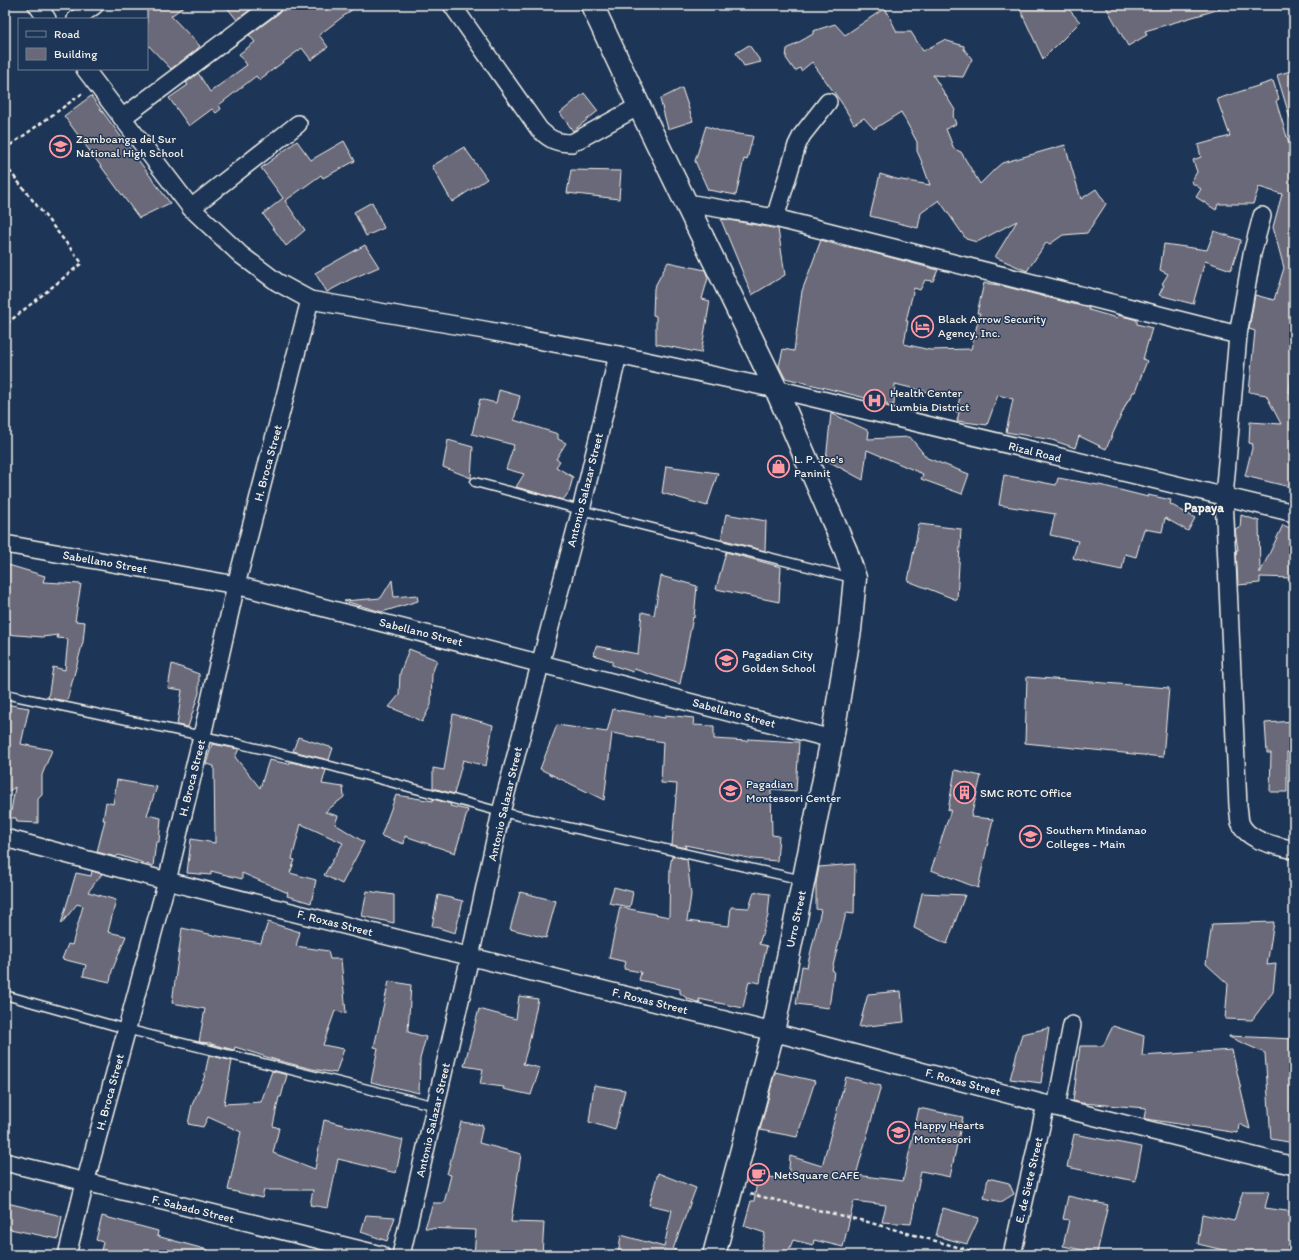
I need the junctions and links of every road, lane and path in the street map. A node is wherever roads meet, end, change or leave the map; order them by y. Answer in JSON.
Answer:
{"nodes":[{"id":1,"x":37,"y":5,"type":"edge"},
{"id":2,"x":95,"y":5,"type":"edge"},
{"id":3,"x":273,"y":5,"type":"edge"},
{"id":4,"x":452,"y":5,"type":"edge"},
{"id":5,"x":592,"y":5,"type":"edge"},
{"id":6,"x":46,"y":18,"type":"edge"},
{"id":7,"x":77,"y":18,"type":"edge"},
{"id":8,"x":85,"y":70,"type":"edge"},
{"id":9,"x":96,"y":84,"type":"junction"},
{"id":10,"x":828,"y":102,"type":"dead end"},
{"id":11,"x":639,"y":106,"type":"junction"},
{"id":12,"x":122,"y":118,"type":"junction"},
{"id":13,"x":298,"y":124,"type":"dead end"},
{"id":14,"x":5,"y":149,"type":"edge"},
{"id":15,"x":5,"y":165,"type":"edge"},
{"id":16,"x":687,"y":203,"type":"junction"},
{"id":17,"x":191,"y":208,"type":"junction"},
{"id":18,"x":1262,"y":216,"type":"dead end"},
{"id":19,"x":775,"y":218,"type":"junction"},
{"id":20,"x":310,"y":300,"type":"junction"},
{"id":21,"x":5,"y":325,"type":"edge"},
{"id":22,"x":1238,"y":335,"type":"junction"},
{"id":23,"x":618,"y":355,"type":"junction"},
{"id":24,"x":776,"y":389,"type":"junction"},
{"id":25,"x":475,"y":482,"type":"dead end"},
{"id":26,"x":1224,"y":497,"type":"junction"},
{"id":27,"x":581,"y":510,"type":"junction"},
{"id":28,"x":1294,"y":513,"type":"edge"},
{"id":29,"x":5,"y":544,"type":"edge"},
{"id":30,"x":855,"y":578,"type":"junction"},
{"id":31,"x":236,"y":584,"type":"junction"},
{"id":32,"x":540,"y":662,"type":"junction"},
{"id":33,"x":5,"y":694,"type":"edge"},
{"id":34,"x":202,"y":736,"type":"junction"},
{"id":35,"x":832,"y":739,"type":"junction"},
{"id":36,"x":501,"y":812,"type":"junction"},
{"id":37,"x":5,"y":838,"type":"edge"},
{"id":38,"x":1294,"y":850,"type":"edge"},
{"id":39,"x":804,"y":880,"type":"junction"},
{"id":40,"x":167,"y":882,"type":"junction"},
{"id":41,"x":470,"y":957,"type":"junction"},
{"id":42,"x":5,"y":995,"type":"edge"},
{"id":43,"x":1072,"y":1025,"type":"dead end"},
{"id":44,"x":126,"y":1029,"type":"junction"},
{"id":45,"x":773,"y":1032,"type":"junction"},
{"id":46,"x":1051,"y":1105,"type":"junction"},
{"id":47,"x":436,"y":1106,"type":"junction"},
{"id":48,"x":5,"y":1162,"type":"edge"},
{"id":49,"x":1294,"y":1166,"type":"edge"},
{"id":50,"x":85,"y":1183,"type":"junction"},
{"id":51,"x":731,"y":1189,"type":"junction"},
{"id":52,"x":67,"y":1255,"type":"edge"},
{"id":53,"x":382,"y":1255,"type":"edge"},
{"id":54,"x":401,"y":1255,"type":"edge"},
{"id":55,"x":714,"y":1255,"type":"edge"},
{"id":56,"x":986,"y":1255,"type":"edge"},
{"id":57,"x":1012,"y":1255,"type":"edge"}],
"edges":[{"from":1,"to":6,"type":"street"},
{"from":2,"to":7,"type":"street"},
{"from":3,"to":12,"type":"street"},
{"from":4,"to":11,"type":"street"},
{"from":5,"to":11,"type":"street"},
{"from":8,"to":9,"type":"street","name":"Rizal Road"},
{"from":9,"to":12,"type":"street","name":"Rizal Road"},
{"from":9,"to":14,"type":"path"},
{"from":10,"to":19,"type":"street"},
{"from":11,"to":16,"type":"street"},
{"from":12,"to":17,"type":"street","name":"Rizal Road"},
{"from":13,"to":17,"type":"street"},
{"from":15,"to":21,"type":"path"},
{"from":16,"to":19,"type":"street"},
{"from":16,"to":24,"type":"street"},
{"from":17,"to":20,"type":"street","name":"Rizal Road"},
{"from":18,"to":22,"type":"street"},
{"from":19,"to":22,"type":"street"},
{"from":20,"to":23,"type":"street","name":"Rizal Road"},
{"from":20,"to":31,"type":"street","name":"H. Broca Street"},
{"from":22,"to":26,"type":"street"},
{"from":23,"to":24,"type":"street","name":"Rizal Road"},
{"from":23,"to":27,"type":"street","name":"Antonio Salazar Street"},
{"from":24,"to":26,"type":"street","name":"Rizal Road"},
{"from":24,"to":30,"type":"street"},
{"from":25,"to":27,"type":"lane"},
{"from":26,"to":28,"type":"street","name":"Rizal Road"},
{"from":26,"to":38,"type":"street"},
{"from":27,"to":30,"type":"lane"},
{"from":27,"to":32,"type":"street","name":"Antonio Salazar Street"},
{"from":29,"to":31,"type":"street","name":"Sabellano Street"},
{"from":30,"to":35,"type":"street","name":"Urro Street"},
{"from":31,"to":32,"type":"street","name":"Sabellano Street"},
{"from":31,"to":34,"type":"street","name":"H. Broca Street"},
{"from":32,"to":35,"type":"street","name":"Sabellano Street"},
{"from":32,"to":36,"type":"street","name":"Antonio Salazar Street"},
{"from":33,"to":34,"type":"lane"},
{"from":34,"to":36,"type":"lane"},
{"from":34,"to":40,"type":"street","name":"H. Broca Street"},
{"from":35,"to":39,"type":"street","name":"Urro Street"},
{"from":36,"to":39,"type":"lane"},
{"from":36,"to":41,"type":"street","name":"Antonio Salazar Street"},
{"from":37,"to":40,"type":"street","name":"F. Roxas Street"},
{"from":39,"to":45,"type":"street","name":"Urro Street"},
{"from":40,"to":41,"type":"street","name":"F. Roxas Street"},
{"from":40,"to":44,"type":"street","name":"H. Broca Street"},
{"from":41,"to":45,"type":"street","name":"F. Roxas Street"},
{"from":41,"to":47,"type":"street","name":"Antonio Salazar Street"},
{"from":42,"to":44,"type":"lane"},
{"from":43,"to":46,"type":"street","name":"E. de Siete Street"},
{"from":44,"to":47,"type":"lane"},
{"from":44,"to":50,"type":"street","name":"H. Broca Street"},
{"from":45,"to":46,"type":"street","name":"F. Roxas Street"},
{"from":45,"to":51,"type":"street","name":"Urro Street"},
{"from":46,"to":49,"type":"street","name":"F. Roxas Street"},
{"from":46,"to":57,"type":"street","name":"E. de Siete Street"},
{"from":47,"to":54,"type":"street","name":"Antonio Salazar Street"},
{"from":48,"to":50,"type":"street","name":"F. Sabado Street"},
{"from":50,"to":52,"type":"street","name":"H. Broca Street"},
{"from":50,"to":53,"type":"street","name":"F. Sabado Street"},
{"from":51,"to":55,"type":"street","name":"Urro Street"},
{"from":51,"to":56,"type":"path"}]}
